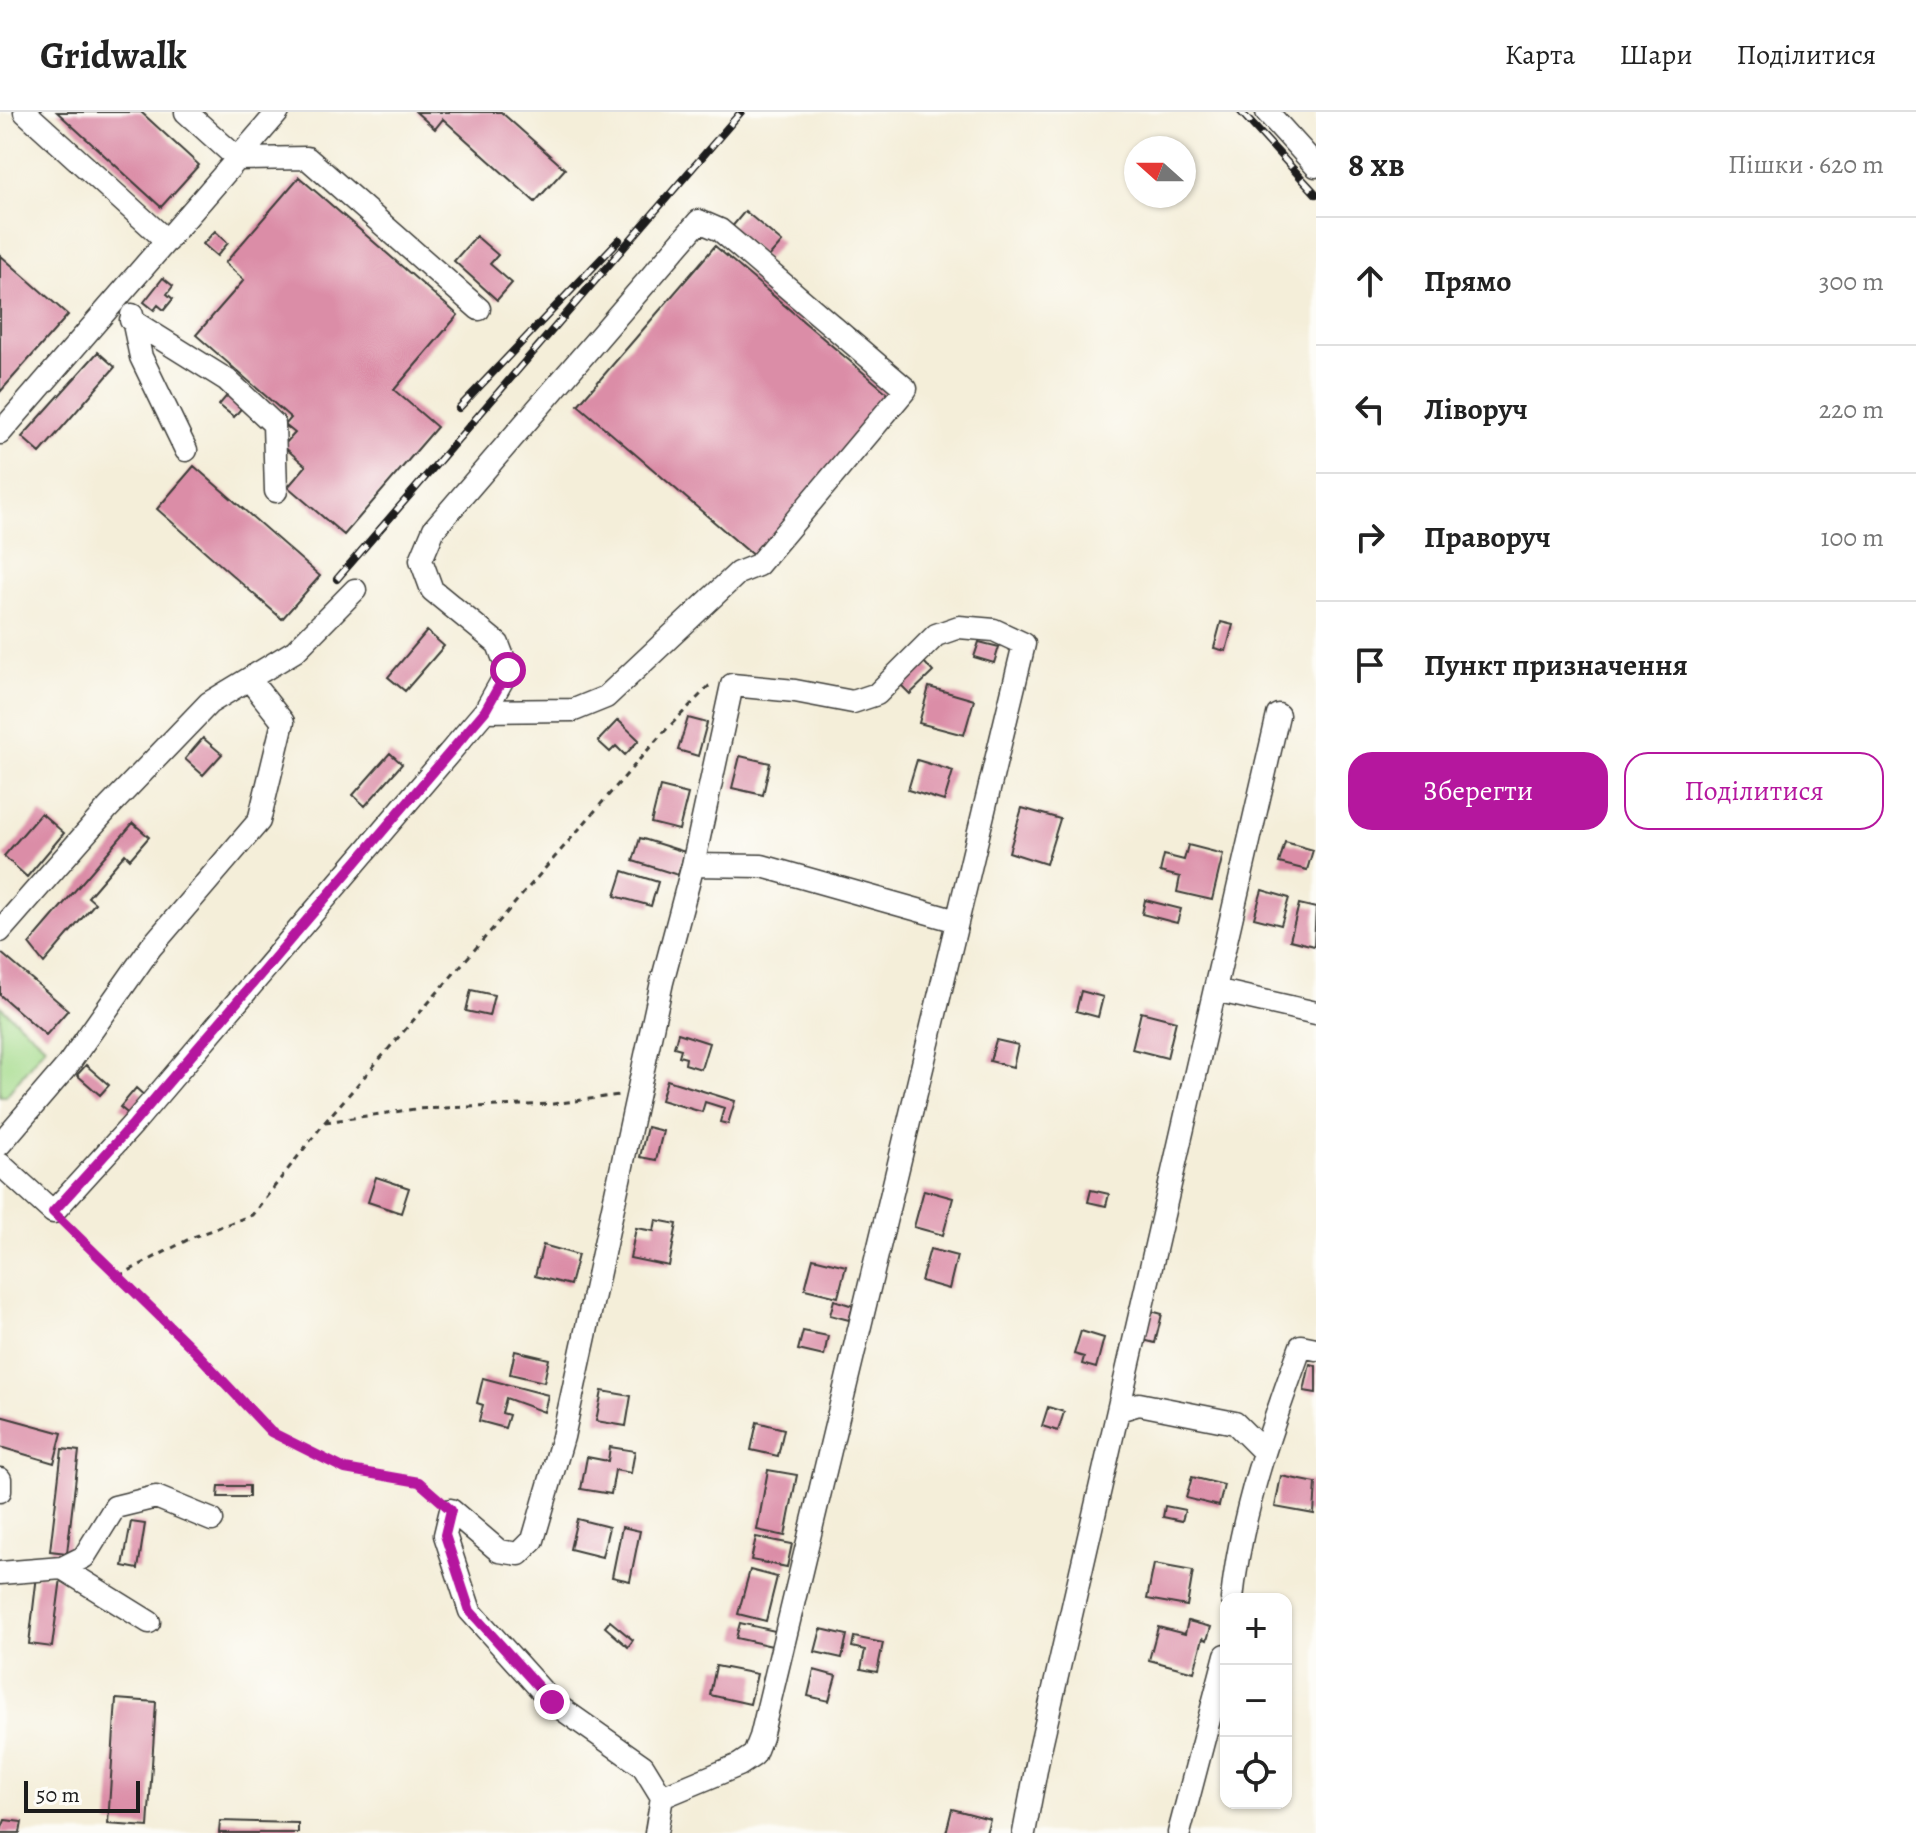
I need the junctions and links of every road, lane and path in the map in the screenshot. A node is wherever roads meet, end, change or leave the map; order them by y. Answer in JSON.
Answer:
{"nodes":[{"id":1,"x":25,"y":112,"type":"edge"},
{"id":2,"x":186,"y":112,"type":"edge"},
{"id":3,"x":278,"y":112,"type":"edge"},
{"id":4,"x":1267,"y":112,"type":"edge"},
{"id":5,"x":238,"y":159,"type":"junction"},
{"id":6,"x":1316,"y":166,"type":"edge"},
{"id":7,"x":167,"y":241,"type":"junction"},
{"id":8,"x":138,"y":274,"type":"junction"},
{"id":9,"x":479,"y":309,"type":"dead end"},
{"id":10,"x":131,"y":320,"type":"junction"},
{"id":11,"x":0,"y":433,"type":"edge"},
{"id":12,"x":186,"y":450,"type":"dead end"},
{"id":13,"x":276,"y":491,"type":"dead end"},
{"id":14,"x":355,"y":590,"type":"dead end"},
{"id":15,"x":249,"y":679,"type":"junction"},
{"id":16,"x":732,"y":685,"type":"junction"},
{"id":17,"x":485,"y":711,"type":"junction"},
{"id":18,"x":1278,"y":715,"type":"dead end"},
{"id":19,"x":693,"y":865,"type":"junction"},
{"id":20,"x":957,"y":921,"type":"junction"},
{"id":21,"x":0,"y":931,"type":"edge"},
{"id":22,"x":1215,"y":990,"type":"junction"},
{"id":23,"x":1316,"y":1013,"type":"edge"},
{"id":24,"x":640,"y":1093,"type":"junction"},
{"id":25,"x":325,"y":1122,"type":"junction"},
{"id":26,"x":0,"y":1144,"type":"edge"},
{"id":27,"x":0,"y":1164,"type":"edge"},
{"id":28,"x":53,"y":1212,"type":"junction"},
{"id":29,"x":119,"y":1276,"type":"junction"},
{"id":30,"x":1316,"y":1349,"type":"edge"},
{"id":31,"x":1119,"y":1410,"type":"junction"},
{"id":32,"x":1264,"y":1452,"type":"junction"},
{"id":33,"x":0,"y":1479,"type":"edge"},
{"id":34,"x":0,"y":1491,"type":"edge"},
{"id":35,"x":451,"y":1510,"type":"junction"},
{"id":36,"x":212,"y":1520,"type":"dead end"},
{"id":37,"x":62,"y":1568,"type":"junction"},
{"id":38,"x":0,"y":1573,"type":"edge"},
{"id":39,"x":1233,"y":1593,"type":"edge"},
{"id":40,"x":149,"y":1622,"type":"dead end"},
{"id":41,"x":1223,"y":1665,"type":"edge"},
{"id":42,"x":662,"y":1797,"type":"junction"},
{"id":43,"x":656,"y":1833,"type":"edge"},
{"id":44,"x":1024,"y":1833,"type":"edge"},
{"id":45,"x":1179,"y":1833,"type":"edge"}],
"edges":[{"from":1,"to":7,"type":"street"},
{"from":2,"to":5,"type":"street"},
{"from":3,"to":5,"type":"street"},
{"from":4,"to":6,"type":"street"},
{"from":5,"to":7,"type":"street"},
{"from":5,"to":9,"type":"street"},
{"from":7,"to":8,"type":"street"},
{"from":8,"to":10,"type":"street"},
{"from":8,"to":11,"type":"street"},
{"from":10,"to":12,"type":"street"},
{"from":10,"to":13,"type":"street"},
{"from":14,"to":15,"type":"street"},
{"from":15,"to":21,"type":"street"},
{"from":15,"to":26,"type":"street"},
{"from":16,"to":19,"type":"street"},
{"from":16,"to":20,"type":"street"},
{"from":16,"to":25,"type":"path"},
{"from":17,"to":17,"type":"street"},
{"from":17,"to":28,"type":"street"},
{"from":18,"to":22,"type":"street"},
{"from":19,"to":20,"type":"street"},
{"from":19,"to":24,"type":"street"},
{"from":20,"to":42,"type":"street"},
{"from":22,"to":23,"type":"street"},
{"from":22,"to":31,"type":"street"},
{"from":24,"to":25,"type":"path"},
{"from":24,"to":35,"type":"street"},
{"from":25,"to":29,"type":"path"},
{"from":27,"to":28,"type":"street"},
{"from":28,"to":29,"type":"path"},
{"from":29,"to":35,"type":"path"},
{"from":30,"to":32,"type":"street"},
{"from":31,"to":32,"type":"street"},
{"from":31,"to":44,"type":"street"},
{"from":32,"to":39,"type":"street"},
{"from":33,"to":34,"type":"street"},
{"from":35,"to":42,"type":"street"},
{"from":36,"to":37,"type":"street"},
{"from":37,"to":38,"type":"street"},
{"from":37,"to":40,"type":"street"},
{"from":41,"to":45,"type":"street"},
{"from":42,"to":43,"type":"street"}]}
